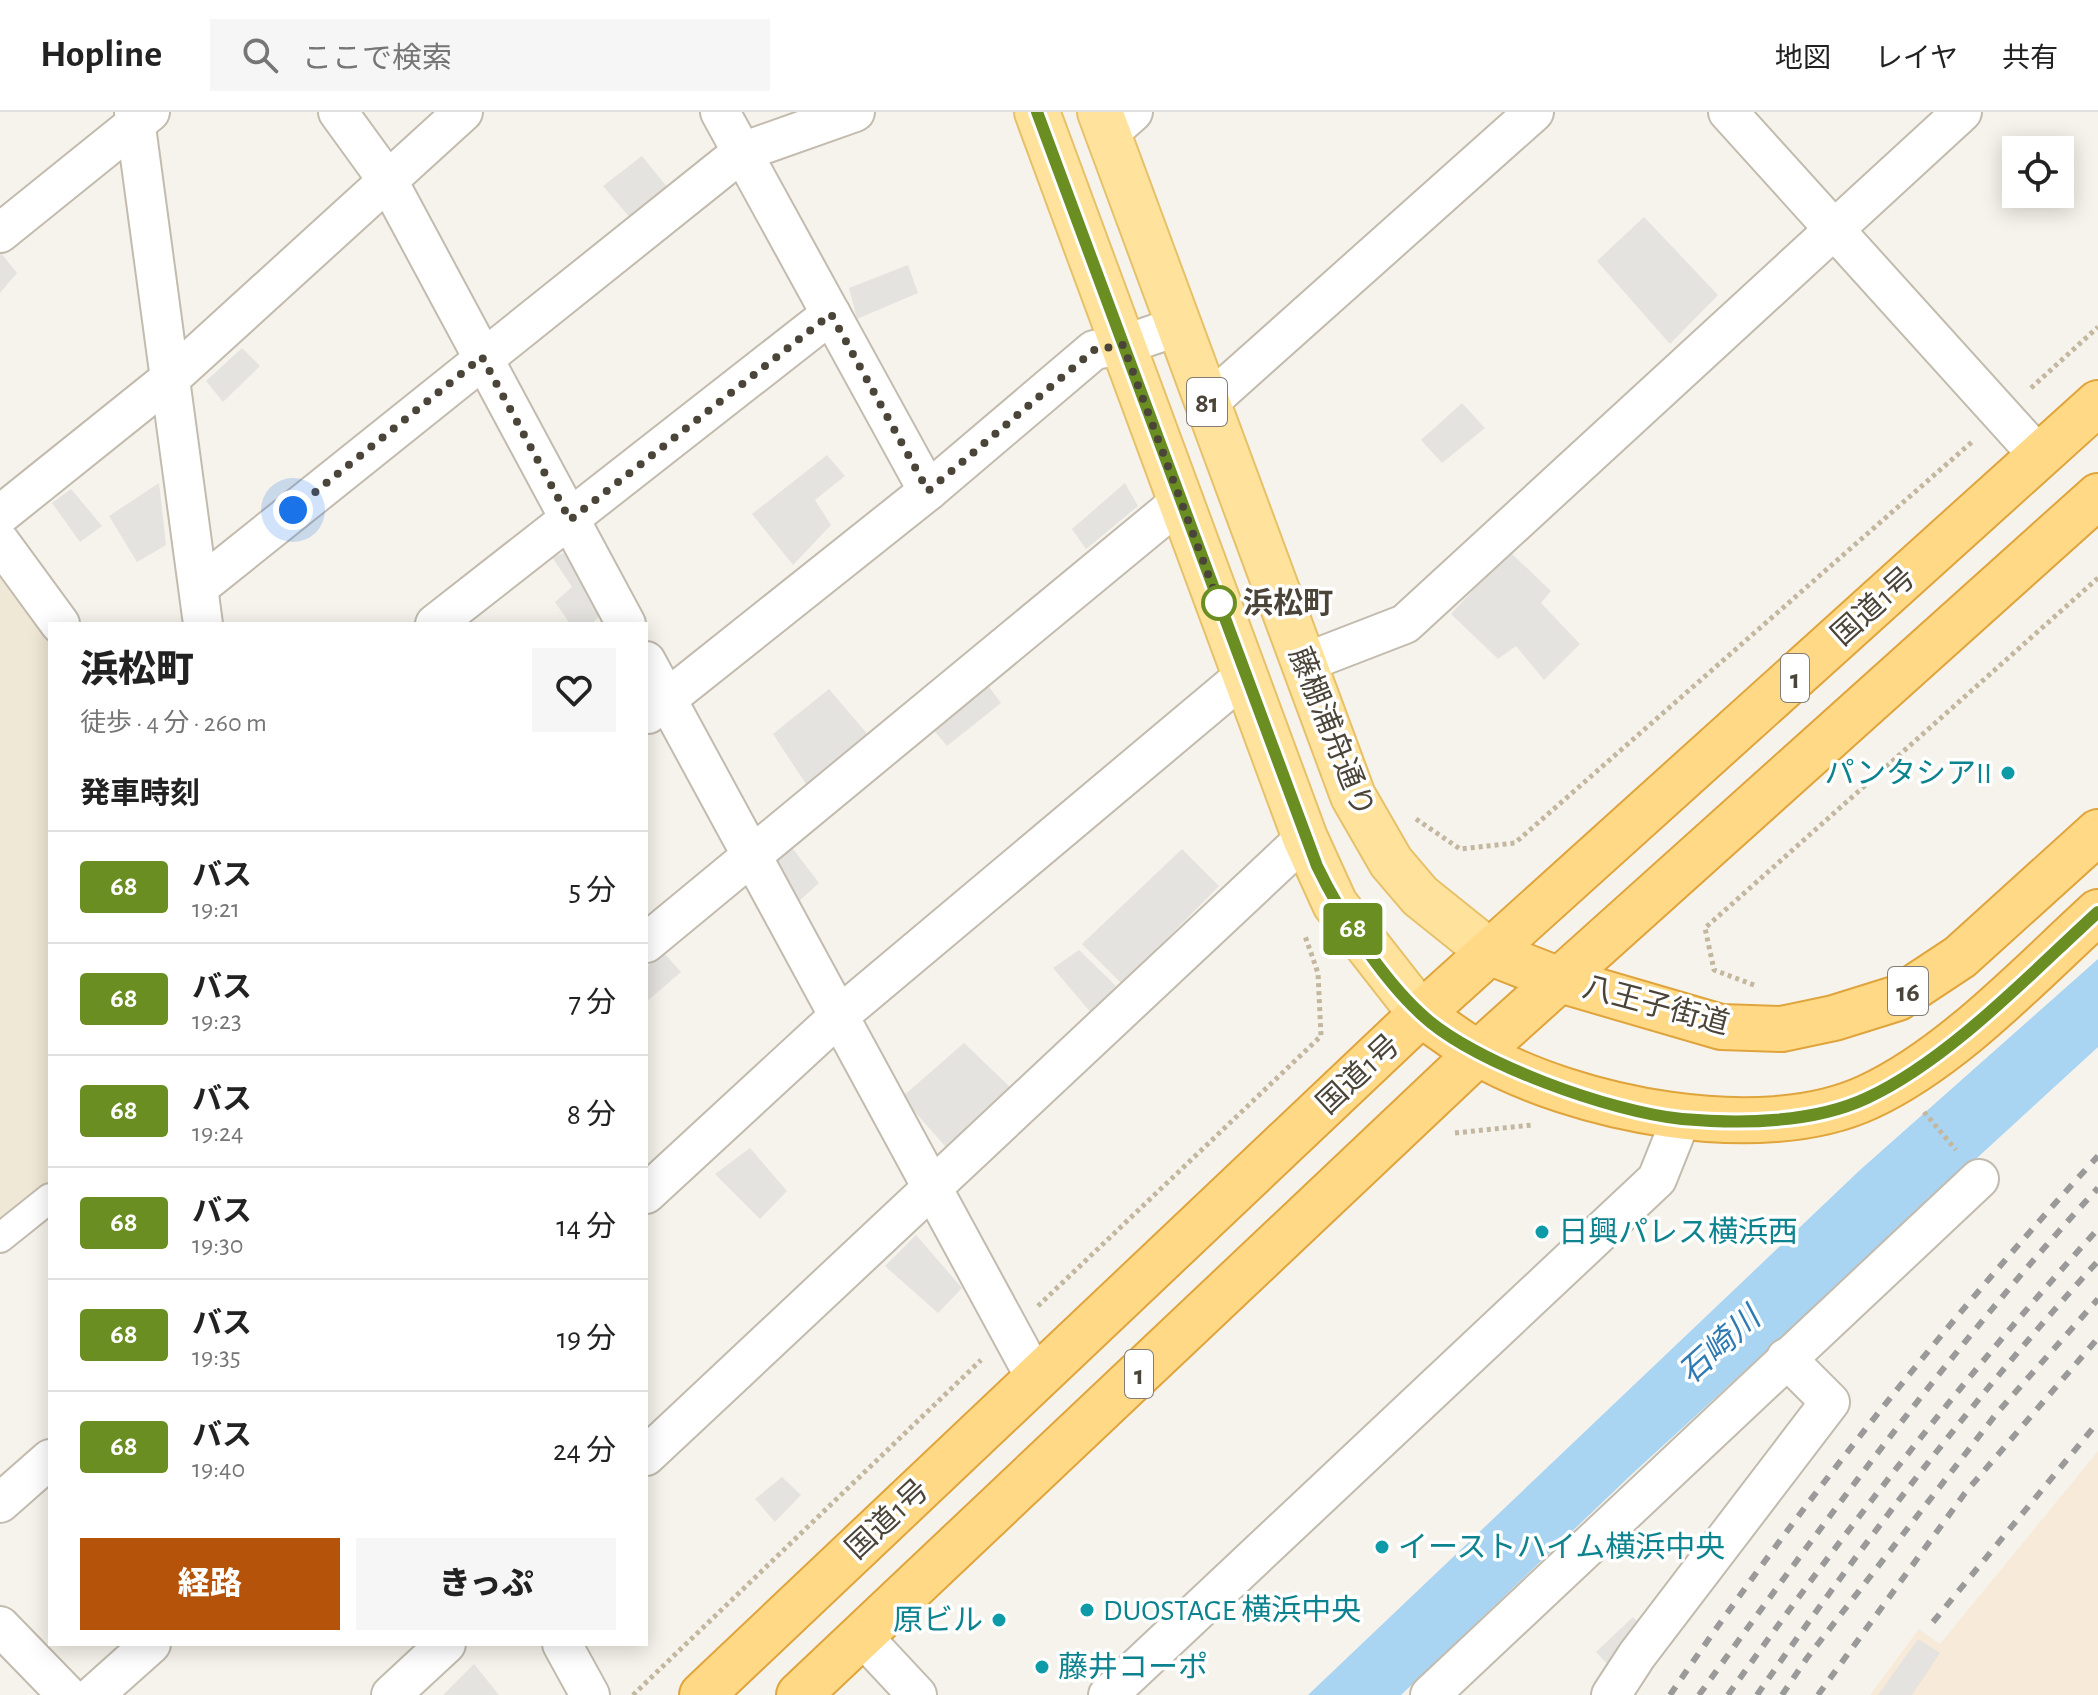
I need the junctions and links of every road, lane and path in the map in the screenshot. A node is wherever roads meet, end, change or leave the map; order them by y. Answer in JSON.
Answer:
{"nodes":[{"id":1,"x":338,"y":112,"type":"edge"},
{"id":2,"x":463,"y":112,"type":"edge"},
{"id":3,"x":720,"y":112,"type":"edge"},
{"id":4,"x":855,"y":112,"type":"edge"},
{"id":5,"x":1037,"y":112,"type":"edge"},
{"id":6,"x":1534,"y":112,"type":"edge"},
{"id":7,"x":1728,"y":112,"type":"edge"},
{"id":8,"x":1962,"y":112,"type":"edge"},
{"id":9,"x":141,"y":115,"type":"edge"},
{"id":10,"x":1114,"y":119,"type":"edge"},
{"id":11,"x":742,"y":152,"type":"junction"},
{"id":12,"x":388,"y":181,"type":"junction"},
{"id":13,"x":1832,"y":231,"type":"junction"},
{"id":14,"x":0,"y":233,"type":"edge"},
{"id":15,"x":831,"y":314,"type":"junction"},
{"id":16,"x":1179,"y":326,"type":"junction"},
{"id":17,"x":1123,"y":345,"type":"junction"},
{"id":18,"x":482,"y":357,"type":"junction"},
{"id":19,"x":172,"y":377,"type":"junction"},
{"id":20,"x":1208,"y":403,"type":"junction"},
{"id":21,"x":2098,"y":403,"type":"edge"},
{"id":22,"x":2039,"y":456,"type":"junction"},
{"id":23,"x":928,"y":491,"type":"junction"},
{"id":24,"x":2098,"y":496,"type":"edge"},
{"id":25,"x":1181,"y":501,"type":"junction"},
{"id":26,"x":0,"y":515,"type":"edge"},
{"id":27,"x":570,"y":520,"type":"junction"},
{"id":28,"x":0,"y":542,"type":"edge"},
{"id":29,"x":2098,"y":578,"type":"edge"},
{"id":30,"x":199,"y":587,"type":"junction"},
{"id":31,"x":59,"y":622,"type":"edge"},
{"id":32,"x":203,"y":622,"type":"edge"},
{"id":33,"x":438,"y":622,"type":"edge"},
{"id":34,"x":625,"y":622,"type":"edge"},
{"id":35,"x":1304,"y":663,"type":"junction"},
{"id":36,"x":648,"y":670,"type":"edge"},
{"id":37,"x":1245,"y":675,"type":"junction"},
{"id":38,"x":656,"y":707,"type":"edge"},
{"id":39,"x":2098,"y":832,"type":"edge"},
{"id":40,"x":1305,"y":838,"type":"junction"},
{"id":41,"x":751,"y":856,"type":"junction"},
{"id":42,"x":2098,"y":912,"type":"edge"},
{"id":43,"x":1303,"y":932,"type":"dead end"},
{"id":44,"x":648,"y":941,"type":"edge"},
{"id":45,"x":1491,"y":953,"type":"junction"},
{"id":46,"x":1560,"y":980,"type":"junction"},
{"id":47,"x":1759,"y":987,"type":"dead end"},
{"id":48,"x":1421,"y":1014,"type":"junction"},
{"id":49,"x":840,"y":1015,"type":"junction"},
{"id":50,"x":1478,"y":1053,"type":"junction"},
{"id":51,"x":1920,"y":1107,"type":"dead end"},
{"id":52,"x":1681,"y":1119,"type":"junction"},
{"id":53,"x":1546,"y":1123,"type":"dead end"},
{"id":54,"x":1441,"y":1134,"type":"dead end"},
{"id":55,"x":1972,"y":1169,"type":"joint"},
{"id":56,"x":932,"y":1185,"type":"junction"},
{"id":57,"x":648,"y":1192,"type":"edge"},
{"id":58,"x":48,"y":1200,"type":"edge"},
{"id":59,"x":0,"y":1238,"type":"edge"},
{"id":60,"x":1011,"y":1331,"type":"junction"},
{"id":61,"x":1786,"y":1358,"type":"junction"},
{"id":62,"x":1036,"y":1379,"type":"junction"},
{"id":63,"x":648,"y":1454,"type":"edge"},
{"id":64,"x":48,"y":1461,"type":"edge"},
{"id":65,"x":0,"y":1503,"type":"edge"},
{"id":66,"x":0,"y":1626,"type":"edge"},
{"id":67,"x":862,"y":1636,"type":"junction"},
{"id":68,"x":149,"y":1646,"type":"edge"},
{"id":69,"x":444,"y":1646,"type":"edge"},
{"id":70,"x":563,"y":1646,"type":"edge"},
{"id":71,"x":67,"y":1695,"type":"edge"},
{"id":72,"x":94,"y":1695,"type":"edge"},
{"id":73,"x":391,"y":1695,"type":"edge"},
{"id":74,"x":590,"y":1695,"type":"edge"},
{"id":75,"x":633,"y":1695,"type":"edge"},
{"id":76,"x":702,"y":1695,"type":"edge"},
{"id":77,"x":799,"y":1695,"type":"edge"},
{"id":78,"x":917,"y":1695,"type":"edge"},
{"id":79,"x":1108,"y":1695,"type":"edge"},
{"id":80,"x":1430,"y":1695,"type":"edge"},
{"id":81,"x":1611,"y":1695,"type":"edge"}],
"edges":[{"from":1,"to":12,"type":"street"},
{"from":2,"to":12,"type":"street"},
{"from":3,"to":11,"type":"street"},
{"from":4,"to":11,"type":"street"},
{"from":5,"to":17,"type":"main road","name":"藤棚浦舟通り","number":"81"},
{"from":6,"to":20,"type":"street"},
{"from":7,"to":13,"type":"street"},
{"from":8,"to":13,"type":"street"},
{"from":9,"to":14,"type":"street"},
{"from":9,"to":19,"type":"street"},
{"from":10,"to":16,"type":"main road","name":"藤棚浦舟通り","number":"81"},
{"from":11,"to":15,"type":"street"},
{"from":11,"to":18,"type":"street"},
{"from":12,"to":18,"type":"street"},
{"from":12,"to":19,"type":"street"},
{"from":13,"to":22,"type":"street"},
{"from":13,"to":35,"type":"street"},
{"from":15,"to":23,"type":"street"},
{"from":15,"to":27,"type":"street"},
{"from":16,"to":17,"type":"street"},
{"from":16,"to":20,"type":"main road","name":"藤棚浦舟通り","number":"81"},
{"from":17,"to":23,"type":"street"},
{"from":17,"to":25,"type":"main road","name":"藤棚浦舟通り","number":"81"},
{"from":18,"to":27,"type":"street"},
{"from":18,"to":30,"type":"street"},
{"from":19,"to":26,"type":"street"},
{"from":19,"to":30,"type":"street"},
{"from":20,"to":35,"type":"main road","name":"藤棚浦舟通り","number":"81"},
{"from":21,"to":22,"type":"highway","name":"国道1号","number":"1"},
{"from":22,"to":45,"type":"highway","name":"国道1号","number":"1"},
{"from":23,"to":38,"type":"street"},
{"from":24,"to":46,"type":"highway","number":"1"},
{"from":25,"to":37,"type":"main road","name":"藤棚浦舟通り","number":"81"},
{"from":25,"to":41,"type":"street"},
{"from":27,"to":33,"type":"street"},
{"from":27,"to":34,"type":"street"},
{"from":28,"to":31,"type":"street"},
{"from":29,"to":47,"type":"path"},
{"from":30,"to":32,"type":"street"},
{"from":35,"to":45,"type":"main road","name":"藤棚浦舟通り","number":"81"},
{"from":36,"to":38,"type":"street"},
{"from":37,"to":40,"type":"main road","name":"藤棚浦舟通り","number":"81"},
{"from":37,"to":49,"type":"street"},
{"from":38,"to":41,"type":"street"},
{"from":39,"to":46,"type":"highway","name":"八王子街道","number":"16"},
{"from":40,"to":48,"type":"main road","name":"藤棚浦舟通り","number":"81"},
{"from":40,"to":56,"type":"street"},
{"from":41,"to":44,"type":"street"},
{"from":41,"to":49,"type":"street"},
{"from":42,"to":52,"type":"highway","number":"16"},
{"from":43,"to":60,"type":"path"},
{"from":45,"to":46,"type":"highway","name":"八王子街道","number":"16"},
{"from":45,"to":48,"type":"highway","name":"国道1号","number":"1"},
{"from":46,"to":50,"type":"highway","number":"1"},
{"from":48,"to":50,"type":"highway","number":"16"},
{"from":48,"to":62,"type":"highway","name":"国道1号","number":"1"},
{"from":49,"to":56,"type":"street"},
{"from":49,"to":57,"type":"street"},
{"from":50,"to":52,"type":"highway","number":"16"},
{"from":50,"to":67,"type":"highway","number":"1"},
{"from":51,"to":55,"type":"path"},
{"from":52,"to":79,"type":"street"},
{"from":53,"to":54,"type":"path"},
{"from":55,"to":61,"type":"street"},
{"from":56,"to":60,"type":"street"},
{"from":56,"to":63,"type":"street"},
{"from":58,"to":59,"type":"street"},
{"from":60,"to":62,"type":"street"},
{"from":60,"to":75,"type":"path"},
{"from":61,"to":80,"type":"street"},
{"from":61,"to":81,"type":"street"},
{"from":62,"to":76,"type":"highway","name":"国道1号","number":"1"},
{"from":64,"to":65,"type":"street"},
{"from":66,"to":71,"type":"street"},
{"from":67,"to":77,"type":"highway","number":"1"},
{"from":67,"to":78,"type":"street"},
{"from":68,"to":72,"type":"street"},
{"from":69,"to":73,"type":"street"},
{"from":70,"to":74,"type":"street"}]}
